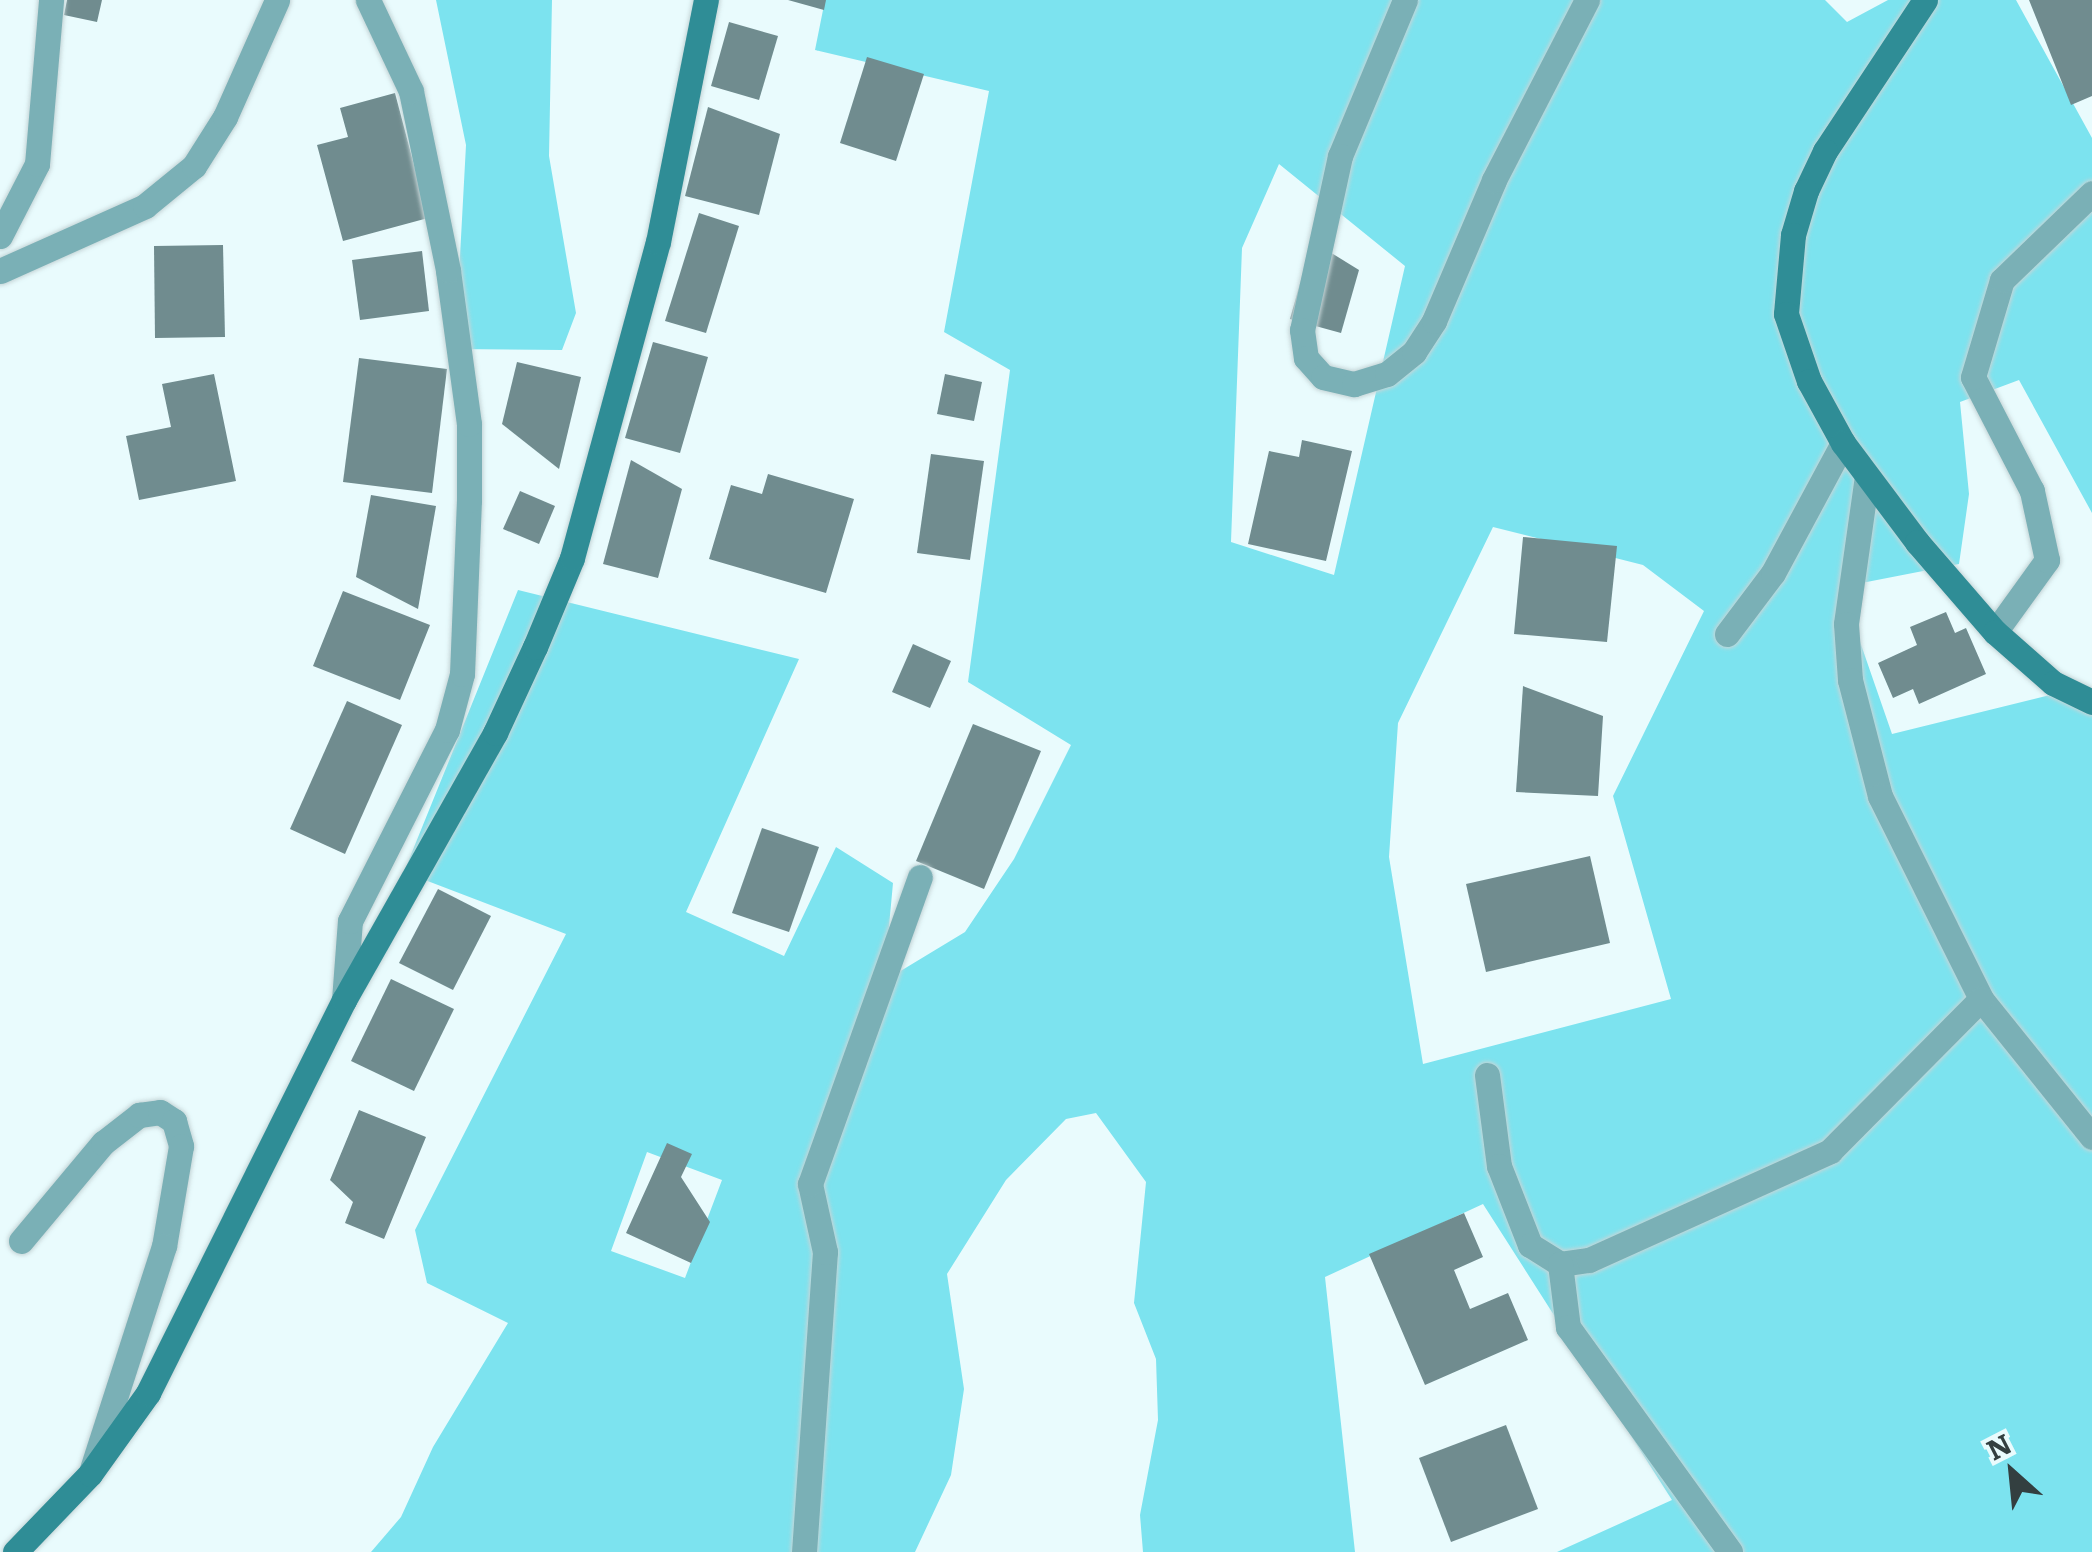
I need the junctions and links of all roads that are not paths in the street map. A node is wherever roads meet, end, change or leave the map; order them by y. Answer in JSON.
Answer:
{"nodes":[{"id":1,"x":51,"y":0,"type":"edge"},
{"id":2,"x":278,"y":0,"type":"edge"},
{"id":3,"x":368,"y":0,"type":"edge"},
{"id":4,"x":706,"y":0,"type":"edge"},
{"id":5,"x":1405,"y":0,"type":"edge"},
{"id":6,"x":1587,"y":0,"type":"edge"},
{"id":7,"x":1925,"y":0,"type":"edge"},
{"id":8,"x":2092,"y":193,"type":"edge"},
{"id":9,"x":0,"y":236,"type":"edge"},
{"id":10,"x":0,"y":271,"type":"edge"},
{"id":11,"x":1843,"y":443,"type":"junction"},
{"id":12,"x":1866,"y":476,"type":"junction"},
{"id":13,"x":1995,"y":632,"type":"junction"},
{"id":14,"x":1727,"y":634,"type":"dead end"},
{"id":15,"x":2092,"y":702,"type":"edge"},
{"id":16,"x":920,"y":876,"type":"dead end"},
{"id":17,"x":1981,"y":999,"type":"junction"},
{"id":18,"x":344,"y":1000,"type":"junction"},
{"id":19,"x":1487,"y":1075,"type":"dead end"},
{"id":20,"x":2092,"y":1138,"type":"edge"},
{"id":21,"x":21,"y":1241,"type":"dead end"},
{"id":22,"x":1560,"y":1264,"type":"junction"},
{"id":23,"x":90,"y":1474,"type":"junction"},
{"id":24,"x":15,"y":1552,"type":"edge"},
{"id":25,"x":804,"y":1552,"type":"edge"},
{"id":26,"x":1730,"y":1552,"type":"edge"}],
"edges":[{"from":1,"to":9,"type":"street"},
{"from":2,"to":10,"type":"street"},
{"from":3,"to":18,"type":"street"},
{"from":4,"to":18,"type":"main road"},
{"from":5,"to":6,"type":"street"},
{"from":7,"to":11,"type":"main road"},
{"from":8,"to":13,"type":"street"},
{"from":11,"to":12,"type":"main road"},
{"from":11,"to":14,"type":"street"},
{"from":12,"to":13,"type":"main road"},
{"from":12,"to":17,"type":"street"},
{"from":13,"to":15,"type":"main road"},
{"from":16,"to":25,"type":"street"},
{"from":17,"to":20,"type":"street"},
{"from":17,"to":22,"type":"street"},
{"from":18,"to":23,"type":"main road"},
{"from":19,"to":22,"type":"street"},
{"from":21,"to":23,"type":"street"},
{"from":22,"to":26,"type":"street"},
{"from":23,"to":24,"type":"main road"}]}
